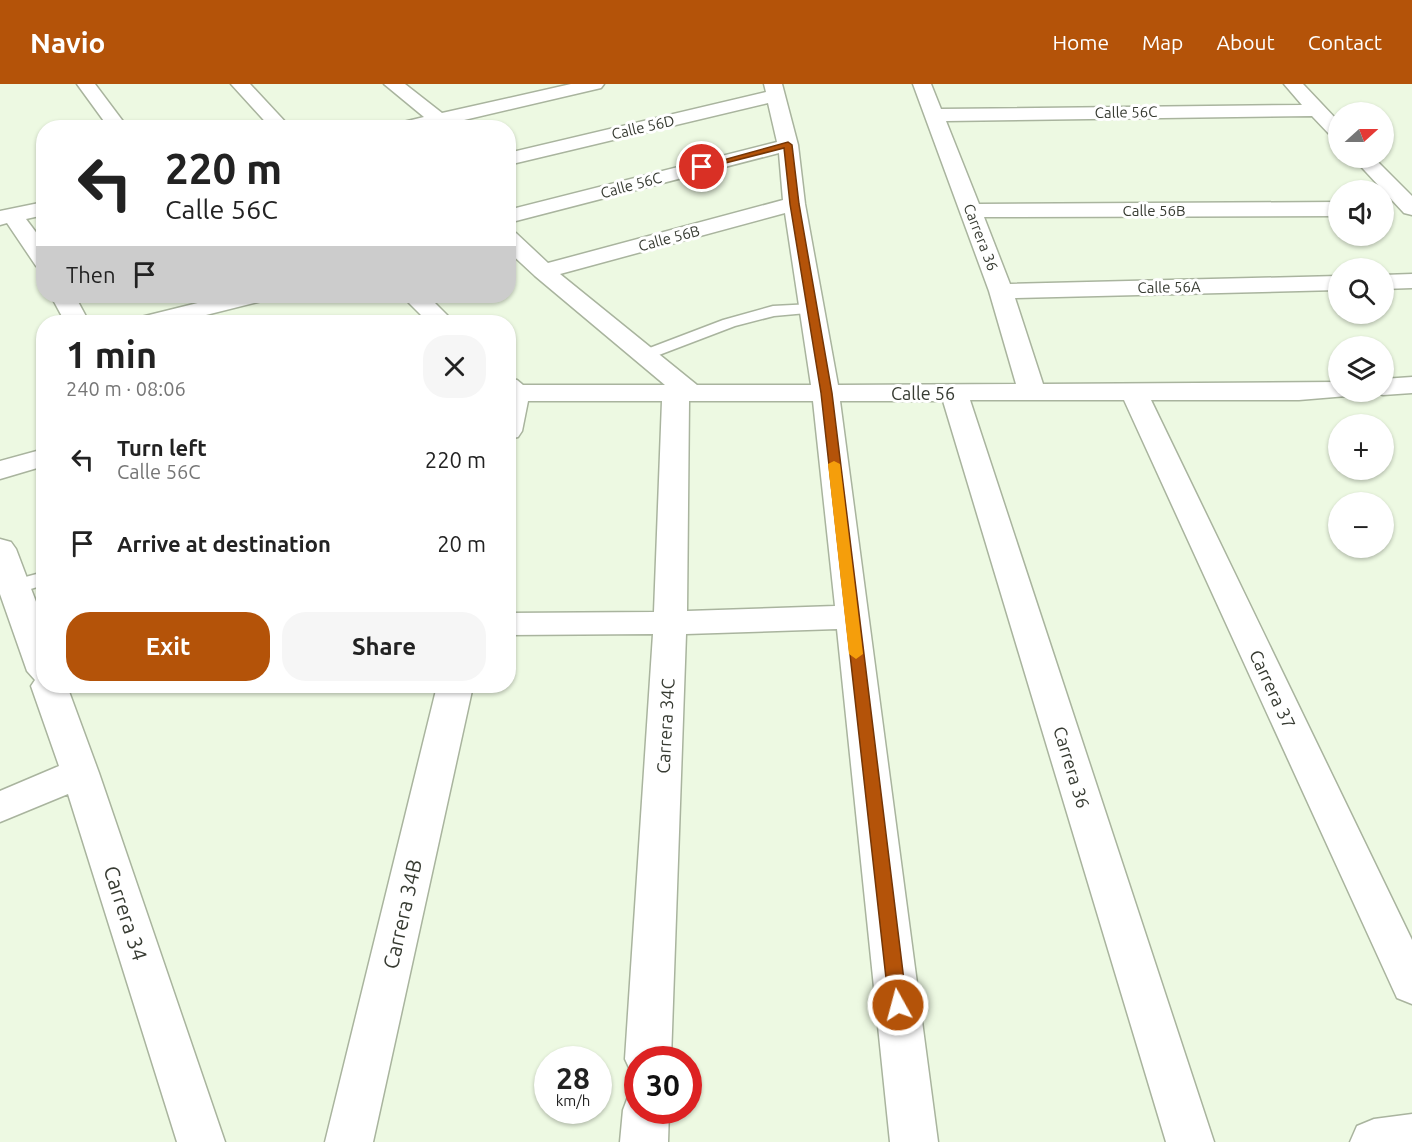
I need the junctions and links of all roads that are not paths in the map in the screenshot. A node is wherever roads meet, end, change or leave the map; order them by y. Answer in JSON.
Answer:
{"nodes":[{"id":1,"x":86,"y":84,"type":"edge"},
{"id":2,"x":240,"y":84,"type":"edge"},
{"id":3,"x":393,"y":84,"type":"edge"},
{"id":4,"x":595,"y":84,"type":"edge"},
{"id":5,"x":922,"y":84,"type":"edge"},
{"id":6,"x":1293,"y":84,"type":"edge"},
{"id":7,"x":544,"y":89,"type":"edge"},
{"id":8,"x":775,"y":89,"type":"edge"},
{"id":9,"x":1317,"y":110,"type":"junction"},
{"id":10,"x":934,"y":115,"type":"junction"},
{"id":11,"x":438,"y":119,"type":"junction"},
{"id":12,"x":112,"y":120,"type":"edge"},
{"id":13,"x":274,"y":120,"type":"edge"},
{"id":14,"x":434,"y":120,"type":"edge"},
{"id":15,"x":1328,"y":122,"type":"edge"},
{"id":16,"x":788,"y":145,"type":"junction"},
{"id":17,"x":516,"y":157,"type":"edge"},
{"id":18,"x":1373,"y":168,"type":"edge"},
{"id":19,"x":794,"y":204,"type":"junction"},
{"id":20,"x":1412,"y":208,"type":"edge"},
{"id":21,"x":1328,"y":209,"type":"edge"},
{"id":22,"x":1394,"y":209,"type":"edge"},
{"id":23,"x":36,"y":210,"type":"edge"},
{"id":24,"x":971,"y":210,"type":"junction"},
{"id":25,"x":516,"y":215,"type":"edge"},
{"id":26,"x":6,"y":216,"type":"edge"},
{"id":27,"x":516,"y":246,"type":"edge"},
{"id":28,"x":36,"y":252,"type":"edge"},
{"id":29,"x":543,"y":271,"type":"junction"},
{"id":30,"x":1412,"y":281,"type":"edge"},
{"id":31,"x":1394,"y":282,"type":"edge"},
{"id":32,"x":1328,"y":283,"type":"edge"},
{"id":33,"x":1001,"y":291,"type":"junction"},
{"id":34,"x":225,"y":303,"type":"edge"},
{"id":35,"x":422,"y":303,"type":"edge"},
{"id":36,"x":812,"y":309,"type":"junction"},
{"id":37,"x":178,"y":315,"type":"edge"},
{"id":38,"x":434,"y":315,"type":"edge"},
{"id":39,"x":645,"y":355,"type":"junction"},
{"id":40,"x":1412,"y":385,"type":"edge"},
{"id":41,"x":1394,"y":386,"type":"edge"},
{"id":42,"x":516,"y":391,"type":"edge"},
{"id":43,"x":1328,"y":391,"type":"edge"},
{"id":44,"x":683,"y":393,"type":"junction"},
{"id":45,"x":826,"y":393,"type":"junction"},
{"id":46,"x":954,"y":393,"type":"junction"},
{"id":47,"x":1032,"y":393,"type":"junction"},
{"id":48,"x":1134,"y":393,"type":"junction"},
{"id":49,"x":36,"y":459,"type":"edge"},
{"id":50,"x":0,"y":470,"type":"edge"},
{"id":51,"x":0,"y":549,"type":"edge"},
{"id":52,"x":28,"y":582,"type":"edge"},
{"id":53,"x":852,"y":617,"type":"junction"},
{"id":54,"x":670,"y":623,"type":"junction"},
{"id":55,"x":516,"y":624,"type":"edge"},
{"id":56,"x":36,"y":626,"type":"edge"},
{"id":57,"x":51,"y":693,"type":"edge"},
{"id":58,"x":453,"y":693,"type":"edge"},
{"id":59,"x":80,"y":773,"type":"junction"},
{"id":60,"x":0,"y":807,"type":"edge"},
{"id":61,"x":1412,"y":985,"type":"edge"},
{"id":62,"x":649,"y":1046,"type":"edge"},
{"id":63,"x":645,"y":1124,"type":"edge"},
{"id":64,"x":1412,"y":1137,"type":"edge"},
{"id":65,"x":201,"y":1142,"type":"edge"},
{"id":66,"x":349,"y":1142,"type":"edge"},
{"id":67,"x":644,"y":1142,"type":"edge"},
{"id":68,"x":914,"y":1142,"type":"edge"},
{"id":69,"x":1190,"y":1142,"type":"edge"},
{"id":70,"x":1374,"y":1142,"type":"edge"}],
"edges":[{"from":1,"to":12,"type":"street"},
{"from":2,"to":13,"type":"street"},
{"from":3,"to":11,"type":"street"},
{"from":4,"to":7,"type":"street"},
{"from":5,"to":10,"type":"street","name":"Carrera 36"},
{"from":6,"to":9,"type":"street"},
{"from":7,"to":11,"type":"street"},
{"from":8,"to":16,"type":"street"},
{"from":8,"to":17,"type":"street","name":"Calle 56D"},
{"from":9,"to":10,"type":"street","name":"Calle 56C"},
{"from":9,"to":15,"type":"street"},
{"from":10,"to":24,"type":"street","name":"Carrera 36"},
{"from":11,"to":14,"type":"street"},
{"from":16,"to":19,"type":"street"},
{"from":16,"to":25,"type":"street","name":"Calle 56C"},
{"from":18,"to":20,"type":"street"},
{"from":19,"to":29,"type":"street","name":"Calle 56B"},
{"from":19,"to":36,"type":"street"},
{"from":20,"to":22,"type":"street"},
{"from":21,"to":24,"type":"street","name":"Calle 56B"},
{"from":23,"to":26,"type":"street"},
{"from":24,"to":33,"type":"street","name":"Carrera 36"},
{"from":26,"to":28,"type":"street"},
{"from":27,"to":29,"type":"street"},
{"from":29,"to":39,"type":"street"},
{"from":30,"to":31,"type":"street"},
{"from":32,"to":33,"type":"street","name":"Calle 56A"},
{"from":33,"to":47,"type":"street","name":"Carrera 36"},
{"from":34,"to":37,"type":"street"},
{"from":35,"to":38,"type":"street"},
{"from":36,"to":39,"type":"lane"},
{"from":36,"to":45,"type":"street"},
{"from":39,"to":44,"type":"street"},
{"from":40,"to":41,"type":"street"},
{"from":42,"to":44,"type":"street","name":"Calle 56"},
{"from":43,"to":48,"type":"street","name":"Calle 56"},
{"from":44,"to":45,"type":"street","name":"Calle 56"},
{"from":44,"to":54,"type":"street","name":"Carrera 34C"},
{"from":45,"to":46,"type":"street","name":"Calle 56"},
{"from":45,"to":53,"type":"street"},
{"from":46,"to":47,"type":"street","name":"Calle 56"},
{"from":46,"to":69,"type":"street","name":"Carrera 36"},
{"from":47,"to":48,"type":"street","name":"Calle 56"},
{"from":48,"to":61,"type":"street","name":"Carrera 37"},
{"from":49,"to":50,"type":"street"},
{"from":51,"to":52,"type":"street"},
{"from":52,"to":56,"type":"street"},
{"from":53,"to":54,"type":"street"},
{"from":53,"to":68,"type":"street"},
{"from":54,"to":55,"type":"street"},
{"from":54,"to":62,"type":"street","name":"Carrera 34C"},
{"from":57,"to":59,"type":"street","name":"Carrera 34"},
{"from":58,"to":66,"type":"street","name":"Carrera 34B"},
{"from":59,"to":60,"type":"street"},
{"from":59,"to":65,"type":"street","name":"Carrera 34"},
{"from":63,"to":67,"type":"street"},
{"from":64,"to":70,"type":"street"}]}
